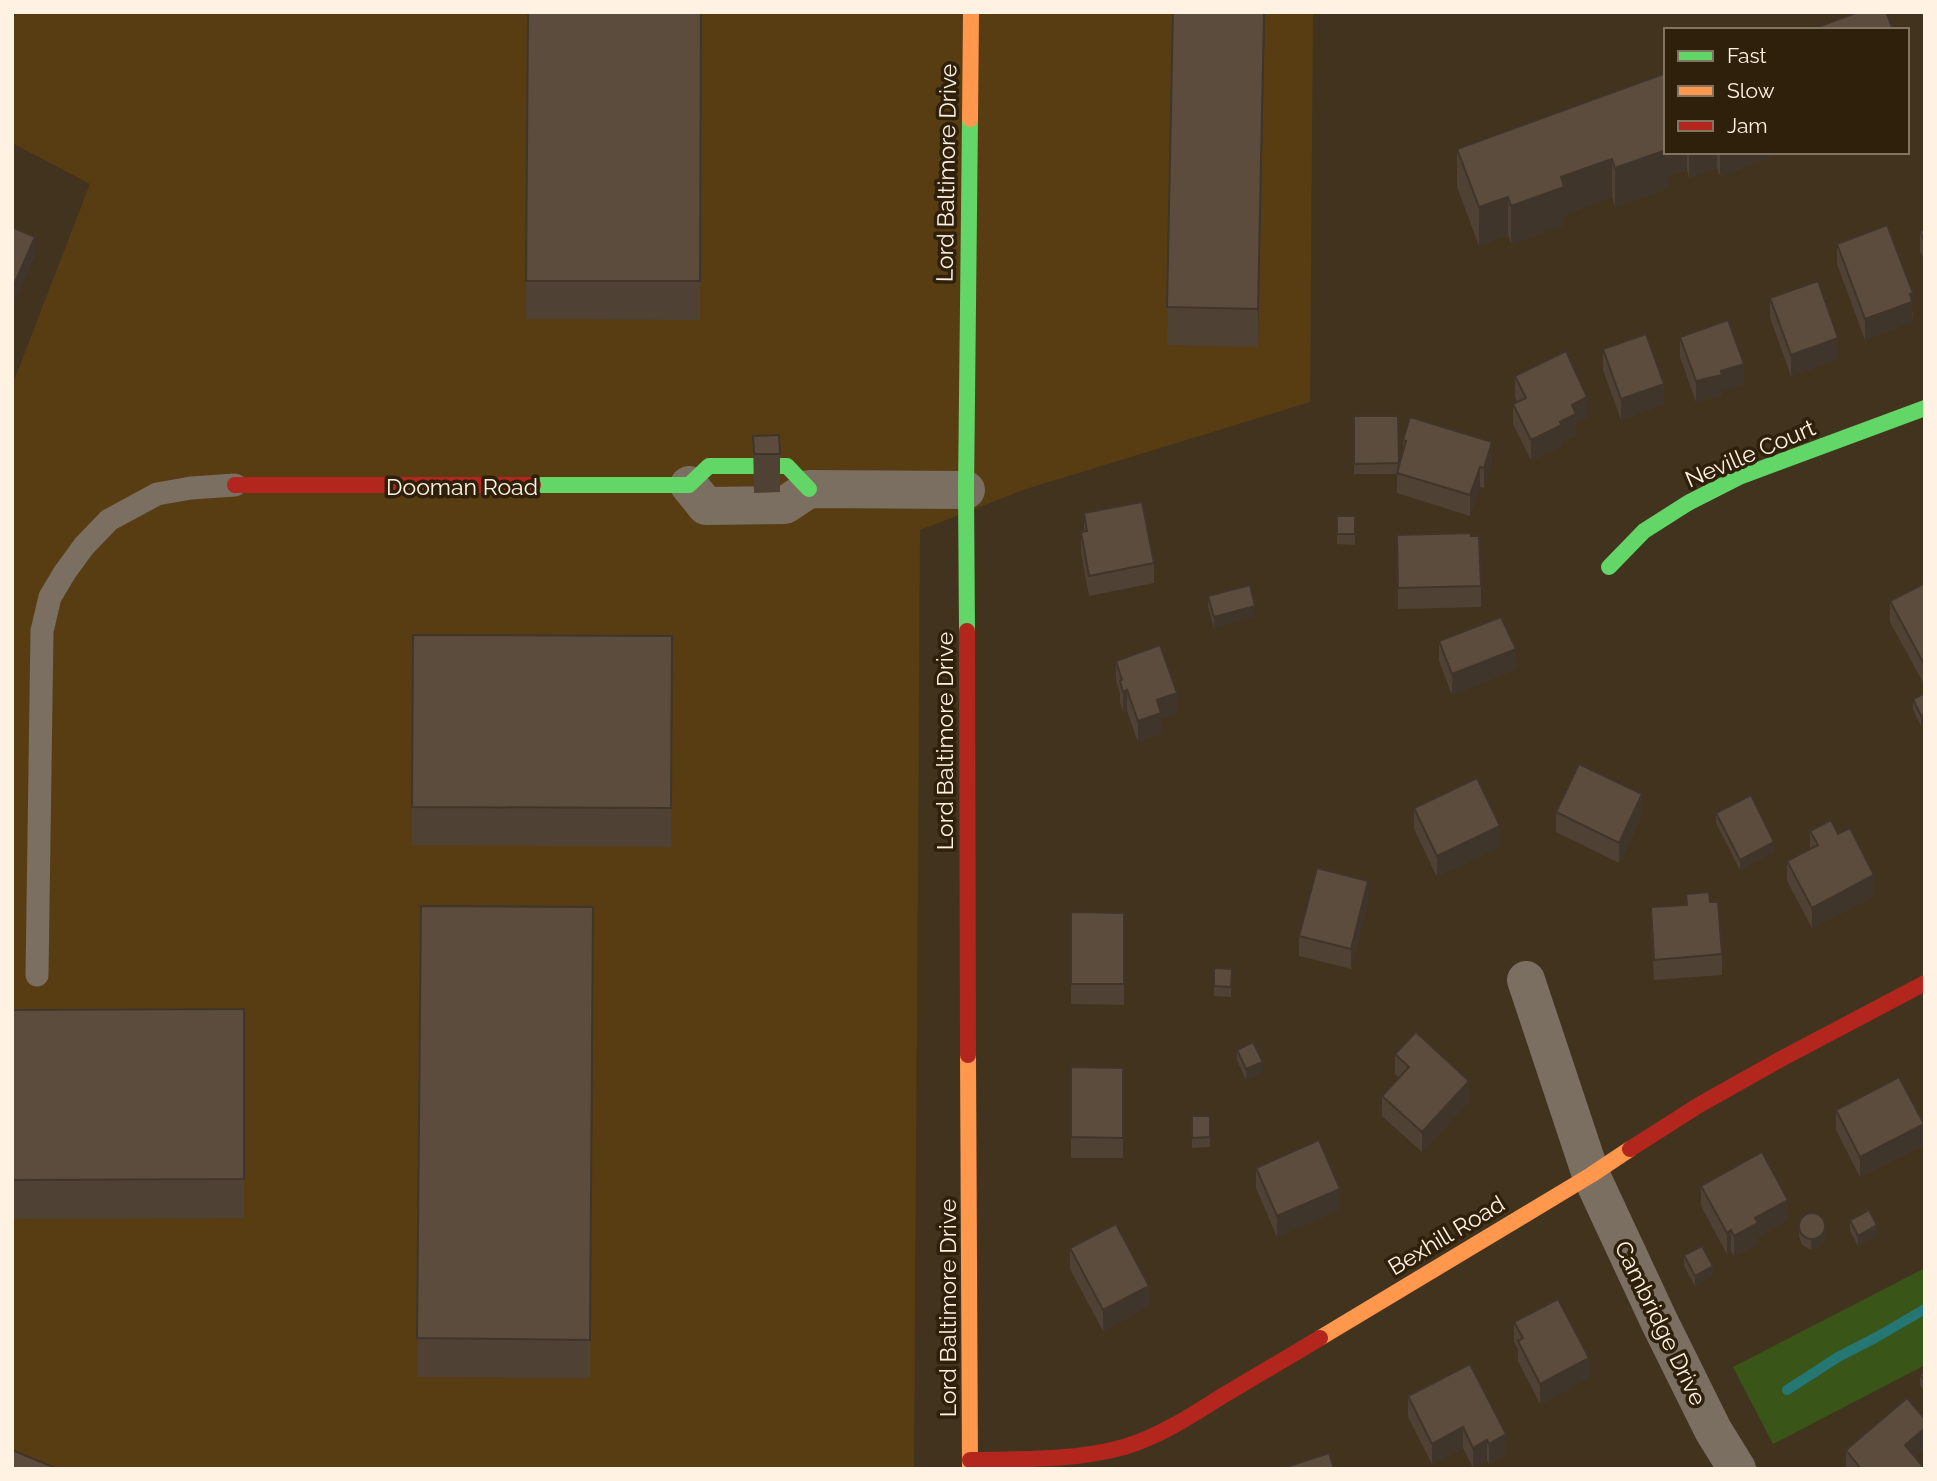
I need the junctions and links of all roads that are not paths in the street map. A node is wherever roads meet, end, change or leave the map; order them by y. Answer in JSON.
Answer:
{"nodes":[{"id":1,"x":971,"y":12,"type":"edge"},
{"id":2,"x":1925,"y":408,"type":"edge"},
{"id":3,"x":235,"y":485,"type":"joint"},
{"id":4,"x":689,"y":485,"type":"joint"},
{"id":5,"x":966,"y":491,"type":"junction"},
{"id":6,"x":1609,"y":566,"type":"dead end"},
{"id":7,"x":37,"y":975,"type":"dead end"},
{"id":8,"x":1526,"y":980,"type":"dead end"},
{"id":9,"x":1925,"y":984,"type":"edge"},
{"id":10,"x":1591,"y":1175,"type":"junction"},
{"id":11,"x":970,"y":1465,"type":"edge"},
{"id":12,"x":1737,"y":1469,"type":"edge"}],
"edges":[{"from":1,"to":5,"type":"street","name":"Lord Baltimore Drive"},
{"from":2,"to":6,"type":"street","name":"Neville Court"},
{"from":3,"to":4,"type":"street","name":"Dooman Road"},
{"from":3,"to":7,"type":"lane"},
{"from":4,"to":5,"type":"street","name":"Dooman Road"},
{"from":5,"to":11,"type":"street","name":"Lord Baltimore Drive"},
{"from":8,"to":10,"type":"street","name":"Cambridge Drive"},
{"from":9,"to":10,"type":"street","name":"Bexhill Road"},
{"from":10,"to":11,"type":"street","name":"Bexhill Road"},
{"from":10,"to":12,"type":"street","name":"Cambridge Drive"}]}
